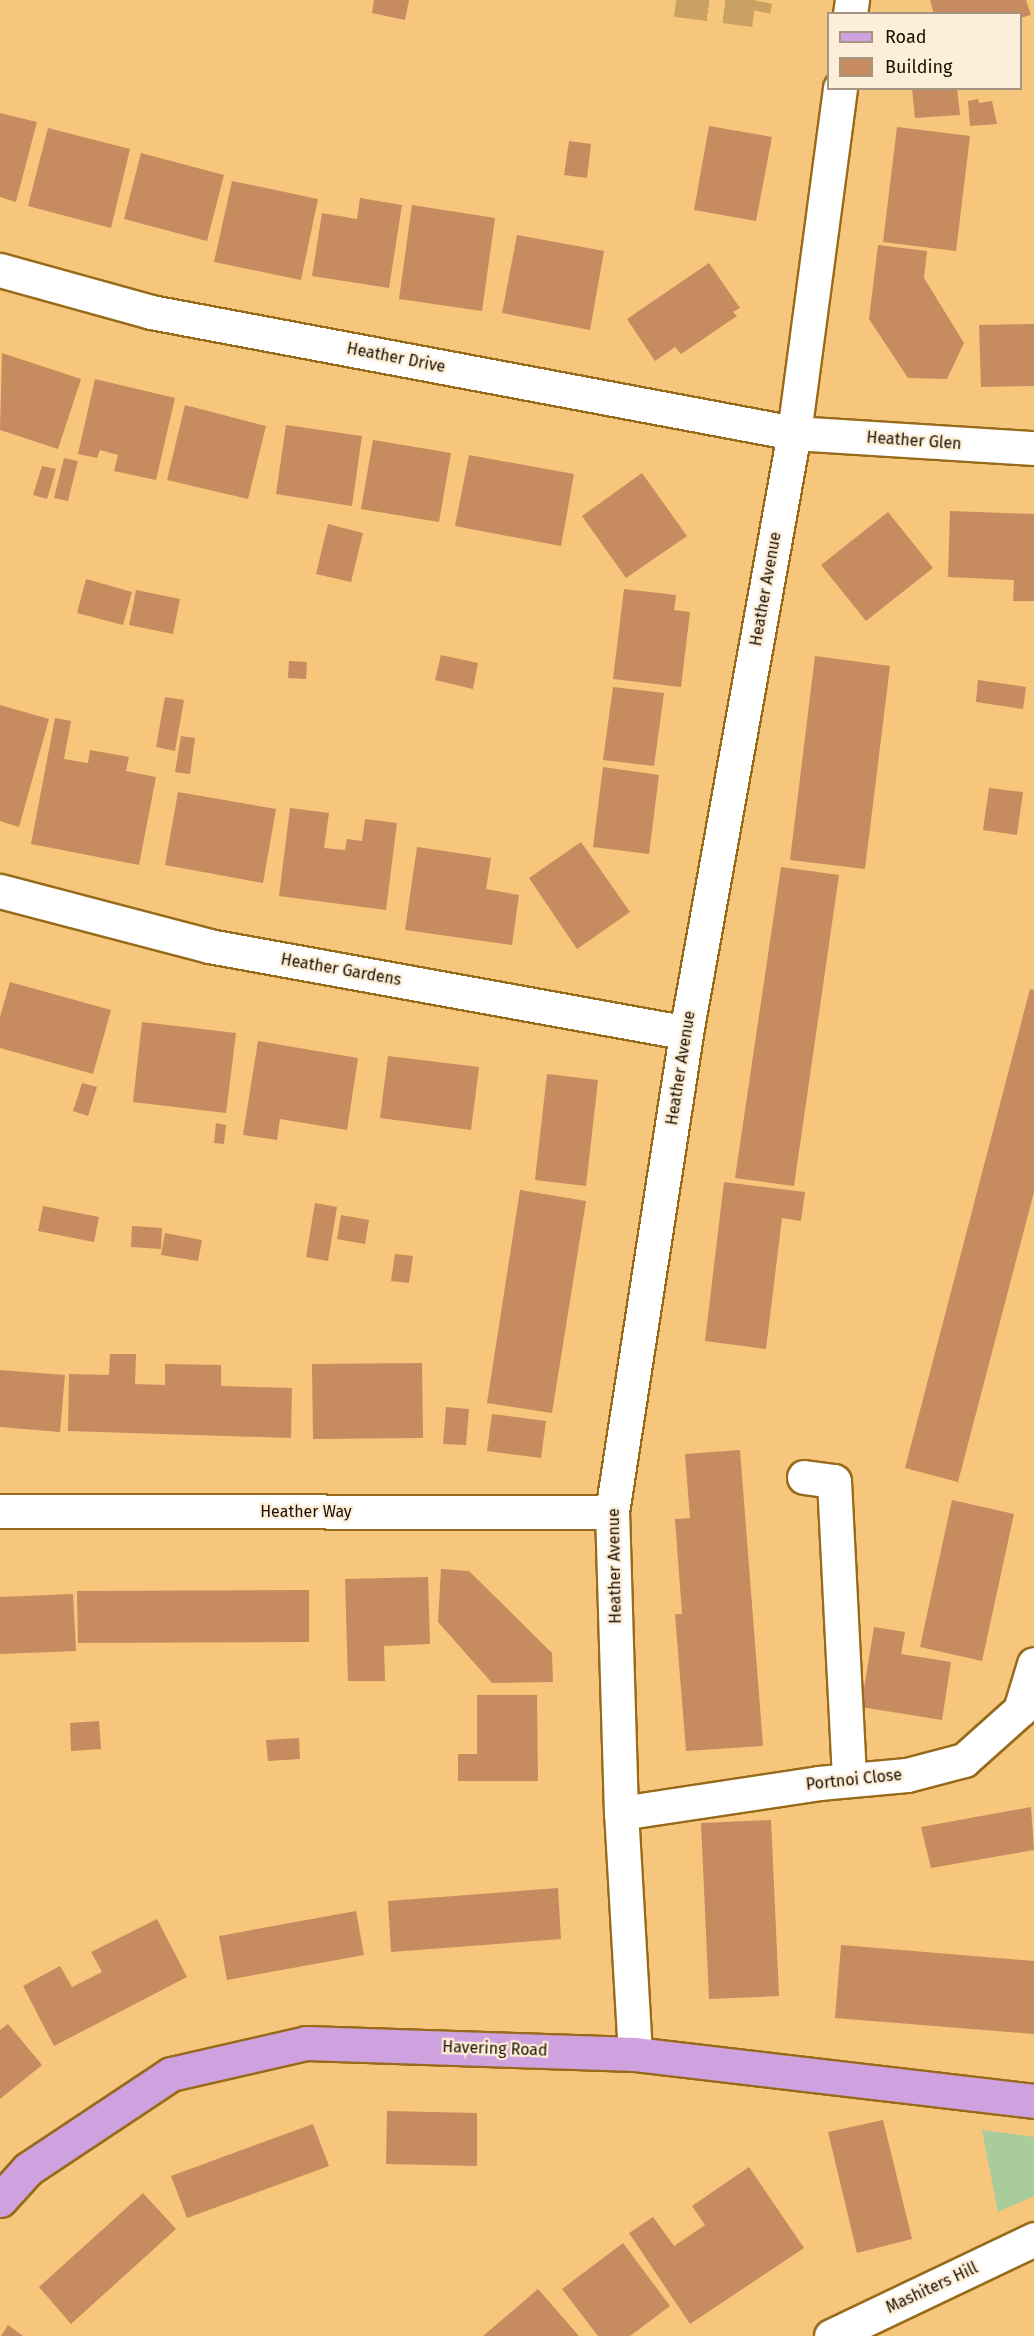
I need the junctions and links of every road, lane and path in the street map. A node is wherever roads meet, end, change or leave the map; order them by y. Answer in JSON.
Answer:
{"nodes":[{"id":1,"x":840,"y":90,"type":"edge"},
{"id":2,"x":0,"y":270,"type":"edge"},
{"id":3,"x":794,"y":433,"type":"junction"},
{"id":4,"x":1034,"y":448,"type":"edge"},
{"id":5,"x":0,"y":891,"type":"edge"},
{"id":6,"x":686,"y":1033,"type":"junction"},
{"id":7,"x":804,"y":1477,"type":"dead end"},
{"id":8,"x":0,"y":1511,"type":"edge"},
{"id":9,"x":612,"y":1512,"type":"junction"},
{"id":10,"x":1034,"y":1664,"type":"edge"},
{"id":11,"x":1025,"y":1724,"type":"edge"},
{"id":12,"x":849,"y":1780,"type":"junction"},
{"id":13,"x":621,"y":1813,"type":"junction"},
{"id":14,"x":635,"y":2054,"type":"junction"},
{"id":15,"x":1034,"y":2102,"type":"edge"},
{"id":16,"x":0,"y":2200,"type":"edge"},
{"id":17,"x":1034,"y":2239,"type":"edge"},
{"id":18,"x":831,"y":2336,"type":"edge"}],
"edges":[{"from":1,"to":3,"type":"street","name":"Heather Avenue"},
{"from":2,"to":3,"type":"street","name":"Heather Drive"},
{"from":3,"to":4,"type":"street","name":"Heather Glen"},
{"from":3,"to":6,"type":"street","name":"Heather Avenue"},
{"from":5,"to":6,"type":"street","name":"Heather Gardens"},
{"from":6,"to":9,"type":"street","name":"Heather Avenue"},
{"from":7,"to":12,"type":"street"},
{"from":8,"to":9,"type":"street","name":"Heather Way"},
{"from":9,"to":13,"type":"street","name":"Heather Avenue"},
{"from":10,"to":11,"type":"street","name":"Portnoi Close"},
{"from":11,"to":12,"type":"street","name":"Portnoi Close"},
{"from":12,"to":13,"type":"street","name":"Portnoi Close"},
{"from":13,"to":14,"type":"street","name":"Heather Avenue"},
{"from":14,"to":15,"type":"main road","name":"Havering Road"},
{"from":14,"to":16,"type":"main road","name":"Havering Road"},
{"from":17,"to":18,"type":"street","name":"Mashiters Hill"}]}
